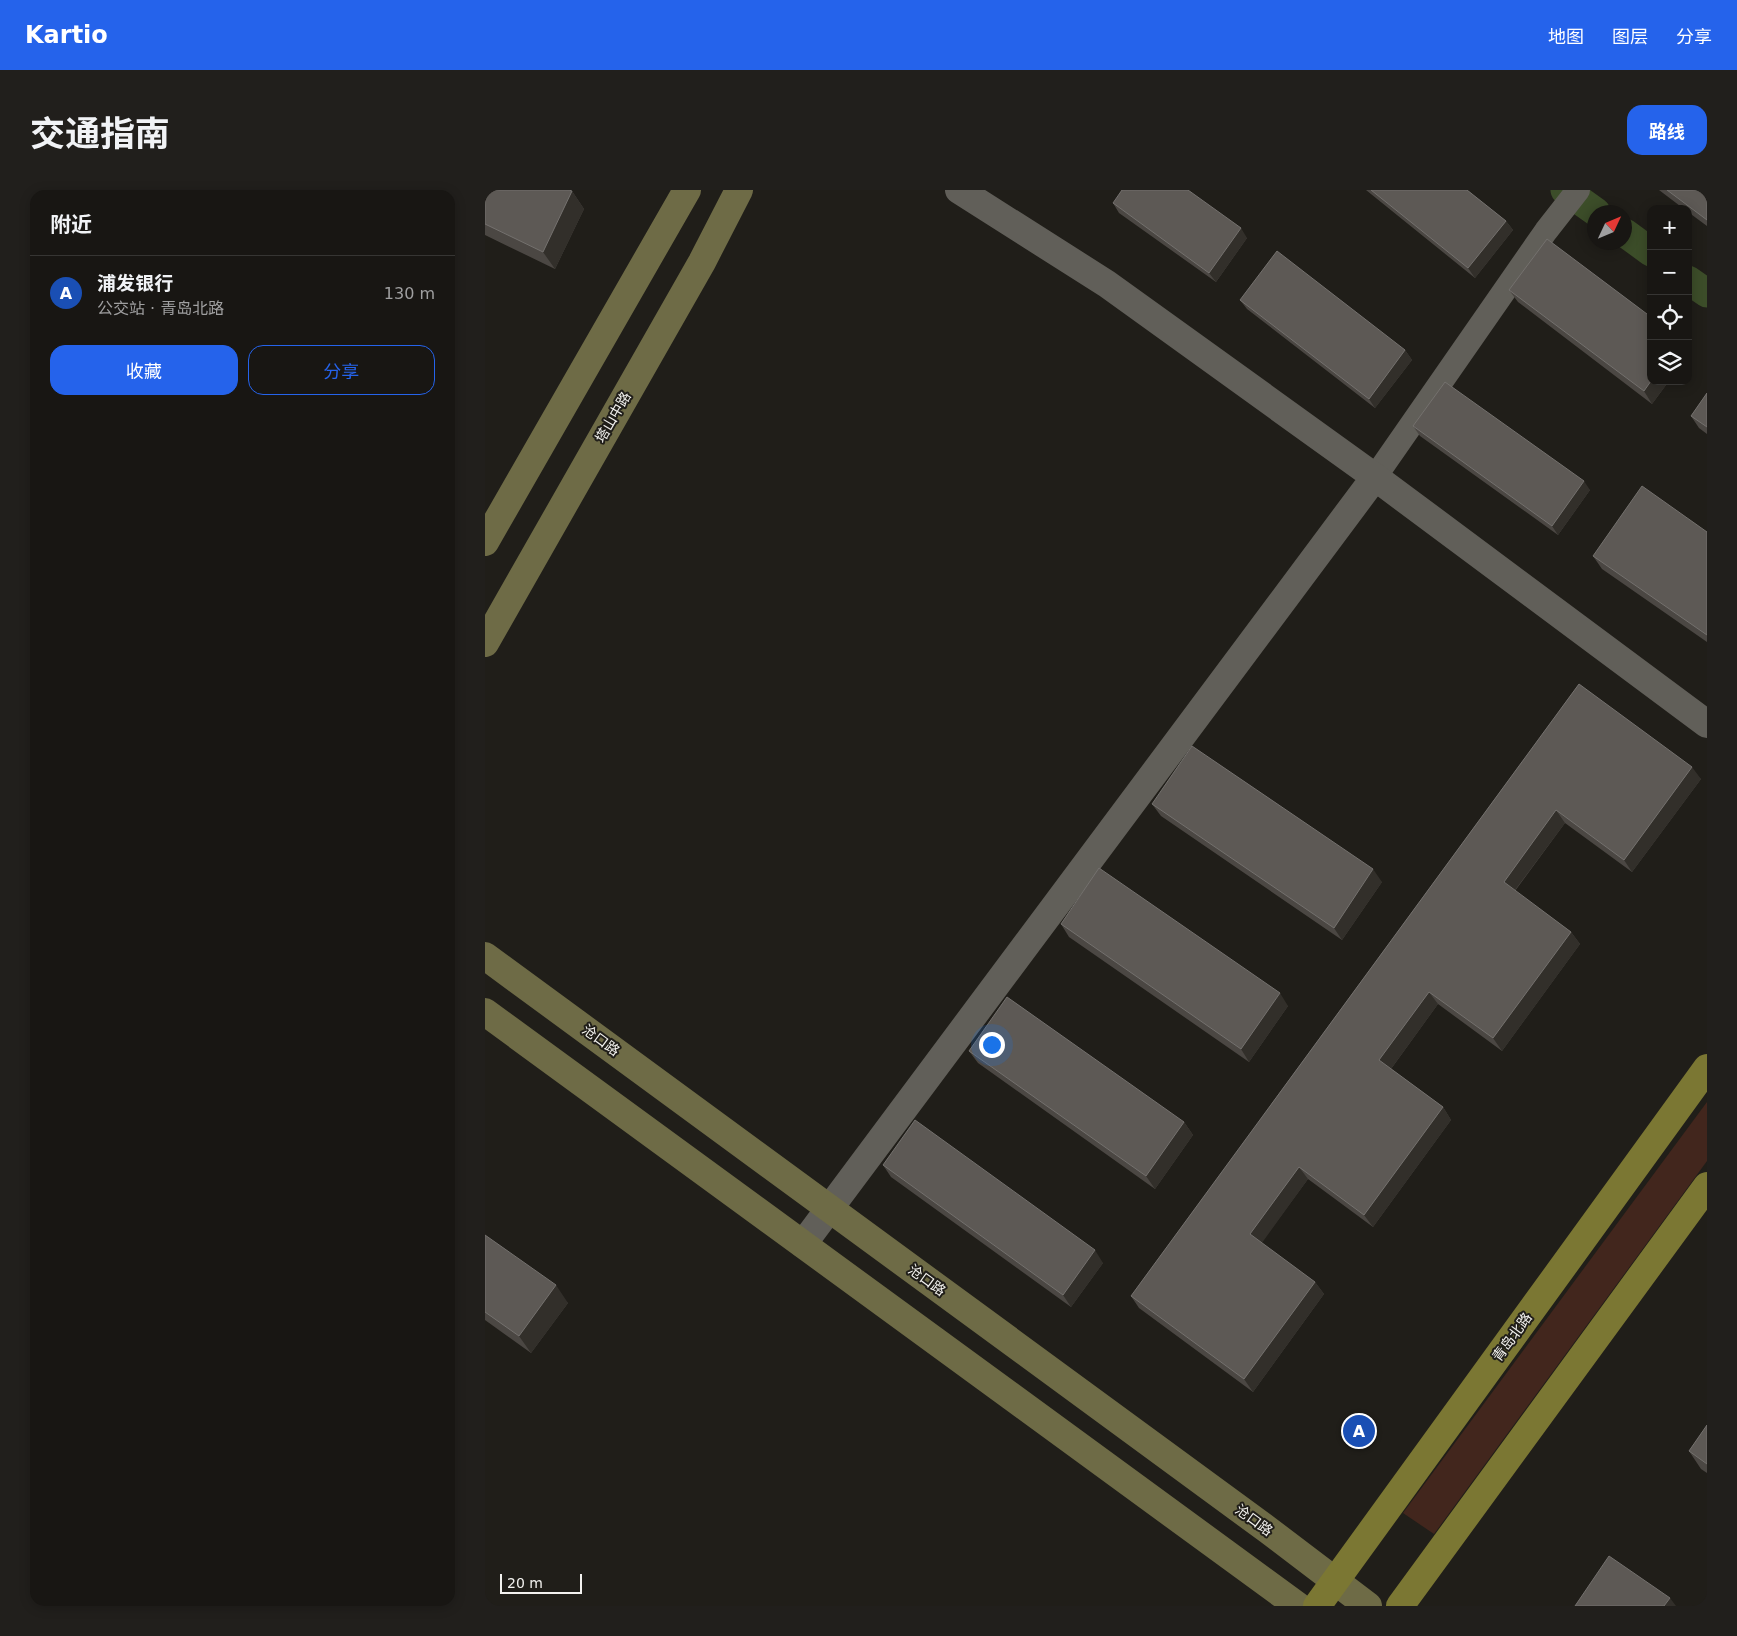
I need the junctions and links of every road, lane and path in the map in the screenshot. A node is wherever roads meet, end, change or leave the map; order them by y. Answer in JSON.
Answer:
{"nodes":[{"id":1,"x":687,"y":190,"type":"edge"},
{"id":2,"x":739,"y":190,"type":"edge"},
{"id":3,"x":959,"y":190,"type":"edge"},
{"id":4,"x":1577,"y":190,"type":"edge"},
{"id":5,"x":1375,"y":477,"type":"junction"},
{"id":6,"x":485,"y":542,"type":"edge"},
{"id":7,"x":485,"y":643,"type":"edge"},
{"id":8,"x":1707,"y":724,"type":"edge"},
{"id":9,"x":485,"y":956,"type":"edge"},
{"id":10,"x":485,"y":1012,"type":"edge"},
{"id":11,"x":1707,"y":1068,"type":"edge"},
{"id":12,"x":1707,"y":1186,"type":"edge"},
{"id":13,"x":829,"y":1208,"type":"junction"},
{"id":14,"x":803,"y":1244,"type":"junction"},
{"id":15,"x":1336,"y":1581,"type":"junction"},
{"id":16,"x":1298,"y":1606,"type":"edge"},
{"id":17,"x":1317,"y":1606,"type":"edge"},
{"id":18,"x":1368,"y":1606,"type":"edge"},
{"id":19,"x":1400,"y":1606,"type":"edge"}],
"edges":[{"from":1,"to":6,"type":"main road"},
{"from":2,"to":7,"type":"main road","name":"塔山中路"},
{"from":3,"to":5,"type":"street"},
{"from":4,"to":5,"type":"street"},
{"from":5,"to":8,"type":"street"},
{"from":5,"to":13,"type":"street"},
{"from":9,"to":13,"type":"main road","name":"沧口路"},
{"from":10,"to":14,"type":"main road"},
{"from":11,"to":15,"type":"main road","name":"青岛北路"},
{"from":12,"to":19,"type":"main road"},
{"from":13,"to":14,"type":"street"},
{"from":13,"to":15,"type":"main road","name":"沧口路"},
{"from":14,"to":16,"type":"main road"},
{"from":15,"to":17,"type":"main road","name":"青岛北路"},
{"from":15,"to":18,"type":"main road","name":"沧口路"}]}
